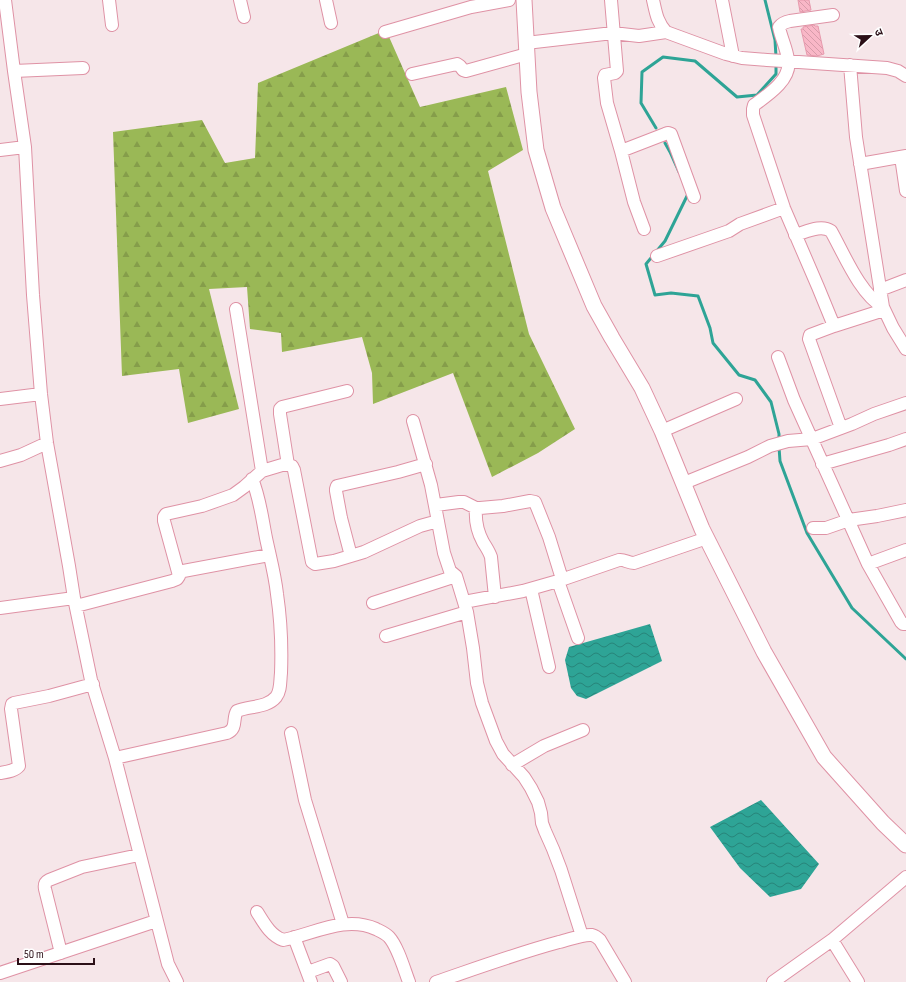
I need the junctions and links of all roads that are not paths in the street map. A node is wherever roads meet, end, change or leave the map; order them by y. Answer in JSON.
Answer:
{"nodes":[{"id":1,"x":5,"y":0,"type":"edge"},
{"id":2,"x":109,"y":0,"type":"edge"},
{"id":3,"x":240,"y":0,"type":"edge"},
{"id":4,"x":326,"y":0,"type":"edge"},
{"id":5,"x":509,"y":0,"type":"edge"},
{"id":6,"x":524,"y":0,"type":"edge"},
{"id":7,"x":611,"y":0,"type":"edge"},
{"id":8,"x":653,"y":0,"type":"edge"},
{"id":9,"x":722,"y":0,"type":"edge"},
{"id":10,"x":833,"y":15,"type":"dead end"},
{"id":11,"x":244,"y":17,"type":"dead end"},
{"id":12,"x":331,"y":23,"type":"dead end"},
{"id":13,"x":112,"y":25,"type":"dead end"},
{"id":14,"x":385,"y":32,"type":"dead end"},
{"id":15,"x":666,"y":32,"type":"junction"},
{"id":16,"x":613,"y":33,"type":"junction"},
{"id":17,"x":527,"y":48,"type":"junction"},
{"id":18,"x":733,"y":56,"type":"junction"},
{"id":19,"x":786,"y":61,"type":"junction"},
{"id":20,"x":850,"y":65,"type":"junction"},
{"id":21,"x":83,"y":68,"type":"dead end"},
{"id":22,"x":14,"y":71,"type":"junction"},
{"id":23,"x":412,"y":74,"type":"dead end"},
{"id":24,"x":906,"y":76,"type":"edge"},
{"id":25,"x":24,"y":147,"type":"junction"},
{"id":26,"x":0,"y":150,"type":"edge"},
{"id":27,"x":621,"y":151,"type":"junction"},
{"id":28,"x":904,"y":157,"type":"edge"},
{"id":29,"x":860,"y":164,"type":"junction"},
{"id":30,"x":906,"y":192,"type":"edge"},
{"id":31,"x":694,"y":197,"type":"dead end"},
{"id":32,"x":784,"y":208,"type":"junction"},
{"id":33,"x":644,"y":229,"type":"dead end"},
{"id":34,"x":795,"y":235,"type":"junction"},
{"id":35,"x":657,"y":256,"type":"dead end"},
{"id":36,"x":906,"y":280,"type":"edge"},
{"id":37,"x":880,"y":290,"type":"junction"},
{"id":38,"x":883,"y":308,"type":"junction"},
{"id":39,"x":236,"y":309,"type":"dead end"},
{"id":40,"x":834,"y":326,"type":"junction"},
{"id":41,"x":906,"y":349,"type":"edge"},
{"id":42,"x":778,"y":357,"type":"dead end"},
{"id":43,"x":347,"y":391,"type":"dead end"},
{"id":44,"x":41,"y":394,"type":"junction"},
{"id":45,"x":736,"y":399,"type":"dead end"},
{"id":46,"x":0,"y":400,"type":"edge"},
{"id":47,"x":906,"y":403,"type":"edge"},
{"id":48,"x":412,"y":421,"type":"dead end"},
{"id":49,"x":841,"y":428,"type":"junction"},
{"id":50,"x":662,"y":431,"type":"junction"},
{"id":51,"x":812,"y":439,"type":"junction"},
{"id":52,"x":906,"y":439,"type":"edge"},
{"id":53,"x":47,"y":443,"type":"junction"},
{"id":54,"x":0,"y":461,"type":"edge"},
{"id":55,"x":426,"y":464,"type":"junction"},
{"id":56,"x":822,"y":464,"type":"junction"},
{"id":57,"x":288,"y":465,"type":"junction"},
{"id":58,"x":262,"y":471,"type":"junction"},
{"id":59,"x":252,"y":479,"type":"junction"},
{"id":60,"x":684,"y":483,"type":"junction"},
{"id":61,"x":436,"y":505,"type":"junction"},
{"id":62,"x":476,"y":508,"type":"junction"},
{"id":63,"x":906,"y":510,"type":"edge"},
{"id":64,"x":849,"y":520,"type":"junction"},
{"id":65,"x":438,"y":521,"type":"junction"},
{"id":66,"x":813,"y":528,"type":"dead end"},
{"id":67,"x":707,"y":538,"type":"junction"},
{"id":68,"x":906,"y":550,"type":"edge"},
{"id":69,"x":269,"y":555,"type":"junction"},
{"id":70,"x":351,"y":556,"type":"junction"},
{"id":71,"x":868,"y":564,"type":"junction"},
{"id":72,"x":178,"y":572,"type":"junction"},
{"id":73,"x":456,"y":576,"type":"junction"},
{"id":74,"x":560,"y":580,"type":"junction"},
{"id":75,"x":531,"y":589,"type":"junction"},
{"id":76,"x":495,"y":597,"type":"junction"},
{"id":77,"x":75,"y":602,"type":"junction"},
{"id":78,"x":373,"y":603,"type":"dead end"},
{"id":79,"x":465,"y":607,"type":"junction"},
{"id":80,"x":0,"y":608,"type":"edge"},
{"id":81,"x":906,"y":624,"type":"edge"},
{"id":82,"x":386,"y":636,"type":"dead end"},
{"id":83,"x":578,"y":638,"type":"dead end"},
{"id":84,"x":549,"y":667,"type":"dead end"},
{"id":85,"x":93,"y":684,"type":"junction"},
{"id":86,"x":583,"y":730,"type":"dead end"},
{"id":87,"x":291,"y":733,"type":"dead end"},
{"id":88,"x":115,"y":758,"type":"junction"},
{"id":89,"x":512,"y":765,"type":"junction"},
{"id":90,"x":0,"y":773,"type":"edge"},
{"id":91,"x":906,"y":845,"type":"edge"},
{"id":92,"x":139,"y":855,"type":"junction"},
{"id":93,"x":906,"y":877,"type":"edge"},
{"id":94,"x":257,"y":912,"type":"dead end"},
{"id":95,"x":156,"y":921,"type":"junction"},
{"id":96,"x":343,"y":924,"type":"junction"},
{"id":97,"x":582,"y":936,"type":"junction"},
{"id":98,"x":294,"y":937,"type":"junction"},
{"id":99,"x":832,"y":940,"type":"junction"},
{"id":100,"x":62,"y":953,"type":"junction"},
{"id":101,"x":0,"y":973,"type":"edge"},
{"id":102,"x":310,"y":977,"type":"edge"},
{"id":103,"x":177,"y":982,"type":"edge"},
{"id":104,"x":341,"y":982,"type":"edge"},
{"id":105,"x":409,"y":982,"type":"edge"},
{"id":106,"x":436,"y":982,"type":"edge"},
{"id":107,"x":625,"y":982,"type":"edge"},
{"id":108,"x":773,"y":982,"type":"edge"},
{"id":109,"x":858,"y":982,"type":"edge"}],
"edges":[{"from":1,"to":22,"type":"street"},
{"from":2,"to":13,"type":"street"},
{"from":3,"to":11,"type":"street"},
{"from":4,"to":12,"type":"street"},
{"from":5,"to":14,"type":"street"},
{"from":6,"to":17,"type":"street"},
{"from":7,"to":16,"type":"street"},
{"from":8,"to":15,"type":"street"},
{"from":9,"to":18,"type":"street"},
{"from":10,"to":19,"type":"street"},
{"from":15,"to":16,"type":"street"},
{"from":15,"to":18,"type":"street"},
{"from":16,"to":17,"type":"street"},
{"from":16,"to":27,"type":"street"},
{"from":17,"to":23,"type":"street"},
{"from":17,"to":50,"type":"street"},
{"from":18,"to":19,"type":"street"},
{"from":19,"to":20,"type":"street"},
{"from":19,"to":32,"type":"street"},
{"from":20,"to":24,"type":"street"},
{"from":20,"to":29,"type":"street"},
{"from":21,"to":22,"type":"street"},
{"from":22,"to":25,"type":"street"},
{"from":25,"to":26,"type":"street"},
{"from":25,"to":44,"type":"street"},
{"from":27,"to":31,"type":"street"},
{"from":27,"to":33,"type":"street"},
{"from":28,"to":29,"type":"street"},
{"from":28,"to":30,"type":"street"},
{"from":29,"to":37,"type":"street"},
{"from":32,"to":34,"type":"street"},
{"from":32,"to":35,"type":"street"},
{"from":34,"to":38,"type":"street"},
{"from":34,"to":40,"type":"street"},
{"from":36,"to":37,"type":"street"},
{"from":37,"to":38,"type":"street"},
{"from":38,"to":40,"type":"street"},
{"from":38,"to":41,"type":"street"},
{"from":39,"to":58,"type":"street"},
{"from":40,"to":49,"type":"street"},
{"from":42,"to":51,"type":"street"},
{"from":43,"to":57,"type":"street"},
{"from":44,"to":46,"type":"street"},
{"from":44,"to":53,"type":"street"},
{"from":45,"to":50,"type":"street"},
{"from":47,"to":49,"type":"street"},
{"from":48,"to":55,"type":"street"},
{"from":49,"to":51,"type":"street"},
{"from":50,"to":60,"type":"street"},
{"from":51,"to":56,"type":"street"},
{"from":51,"to":60,"type":"street"},
{"from":52,"to":56,"type":"street"},
{"from":53,"to":54,"type":"street"},
{"from":53,"to":77,"type":"street"},
{"from":55,"to":61,"type":"street"},
{"from":55,"to":70,"type":"street"},
{"from":56,"to":64,"type":"street"},
{"from":57,"to":58,"type":"street"},
{"from":57,"to":70,"type":"street"},
{"from":58,"to":59,"type":"street"},
{"from":59,"to":69,"type":"street"},
{"from":59,"to":72,"type":"street"},
{"from":60,"to":67,"type":"street"},
{"from":61,"to":62,"type":"street"},
{"from":61,"to":65,"type":"street"},
{"from":62,"to":74,"type":"street"},
{"from":62,"to":76,"type":"street"},
{"from":63,"to":64,"type":"street"},
{"from":64,"to":66,"type":"street"},
{"from":64,"to":71,"type":"street"},
{"from":65,"to":70,"type":"street"},
{"from":65,"to":73,"type":"street"},
{"from":67,"to":74,"type":"street"},
{"from":67,"to":91,"type":"street"},
{"from":68,"to":71,"type":"street"},
{"from":69,"to":72,"type":"street"},
{"from":69,"to":88,"type":"street"},
{"from":71,"to":81,"type":"street"},
{"from":72,"to":77,"type":"street"},
{"from":73,"to":78,"type":"street"},
{"from":73,"to":79,"type":"street"},
{"from":74,"to":75,"type":"street"},
{"from":74,"to":83,"type":"street"},
{"from":75,"to":76,"type":"street"},
{"from":75,"to":84,"type":"street"},
{"from":76,"to":79,"type":"street"},
{"from":77,"to":80,"type":"street"},
{"from":77,"to":85,"type":"street"},
{"from":79,"to":82,"type":"street"},
{"from":79,"to":89,"type":"street"},
{"from":85,"to":88,"type":"street"},
{"from":85,"to":90,"type":"street"},
{"from":86,"to":89,"type":"street"},
{"from":87,"to":96,"type":"street"},
{"from":88,"to":92,"type":"street"},
{"from":89,"to":97,"type":"street"},
{"from":92,"to":95,"type":"street"},
{"from":92,"to":100,"type":"street"},
{"from":93,"to":99,"type":"street"},
{"from":94,"to":98,"type":"street"},
{"from":95,"to":100,"type":"street"},
{"from":95,"to":103,"type":"street"},
{"from":96,"to":98,"type":"street"},
{"from":96,"to":105,"type":"street"},
{"from":97,"to":106,"type":"street"},
{"from":97,"to":107,"type":"street"},
{"from":98,"to":102,"type":"street"},
{"from":99,"to":108,"type":"street"},
{"from":99,"to":109,"type":"street"},
{"from":100,"to":101,"type":"street"},
{"from":102,"to":104,"type":"street"}]}
